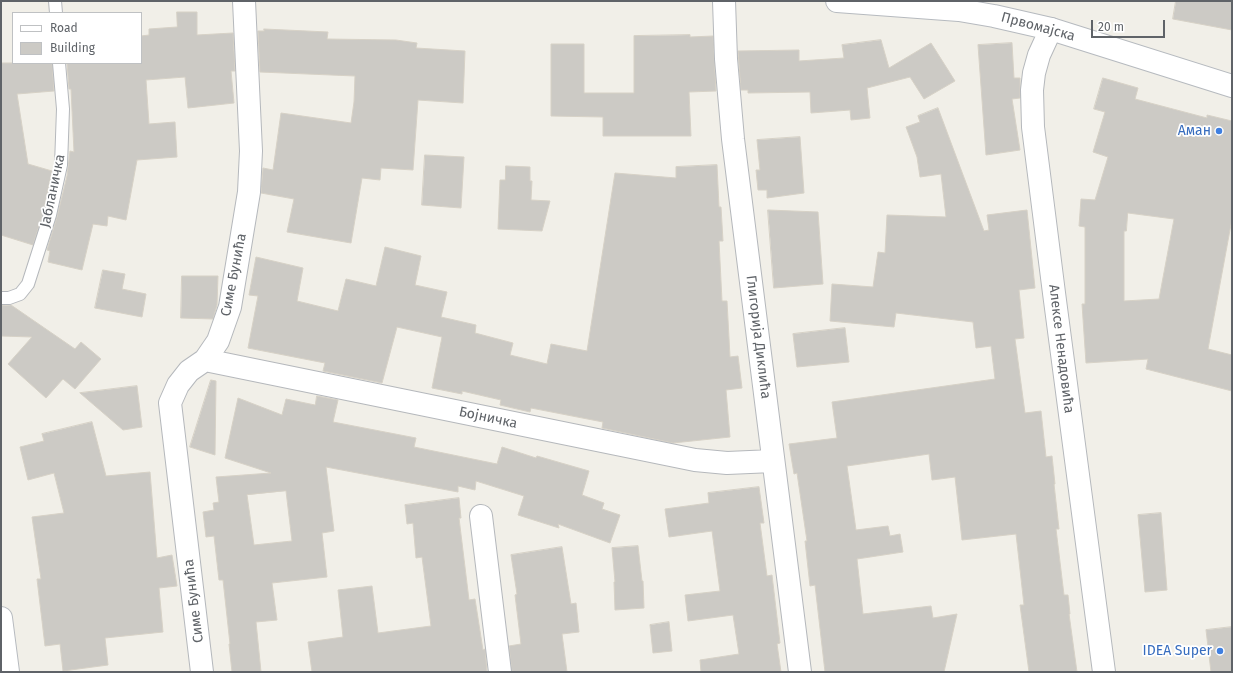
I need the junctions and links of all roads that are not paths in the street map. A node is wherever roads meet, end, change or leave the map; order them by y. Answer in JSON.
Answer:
{"nodes":[{"id":1,"x":55,"y":1,"type":"edge"},
{"id":2,"x":244,"y":1,"type":"edge"},
{"id":3,"x":724,"y":1,"type":"edge"},
{"id":4,"x":837,"y":1,"type":"edge"},
{"id":5,"x":935,"y":5,"type":"edge"},
{"id":6,"x":56,"y":12,"type":"edge"},
{"id":7,"x":1052,"y":30,"type":"junction"},
{"id":8,"x":60,"y":64,"type":"edge"},
{"id":9,"x":1232,"y":86,"type":"edge"},
{"id":10,"x":1,"y":298,"type":"edge"},
{"id":11,"x":205,"y":360,"type":"junction"},
{"id":12,"x":773,"y":461,"type":"junction"},
{"id":13,"x":481,"y":516,"type":"dead end"},
{"id":14,"x":1,"y":618,"type":"edge"},
{"id":15,"x":8,"y":672,"type":"edge"},
{"id":16,"x":202,"y":672,"type":"edge"},
{"id":17,"x":500,"y":672,"type":"edge"},
{"id":18,"x":800,"y":672,"type":"edge"},
{"id":19,"x":1104,"y":672,"type":"edge"}],
"edges":[{"from":1,"to":6,"type":"lane"},
{"from":2,"to":11,"type":"street","name":"Симе Бунића"},
{"from":3,"to":12,"type":"street","name":"Глигорија Диклића"},
{"from":4,"to":5,"type":"street","name":"Првомајска"},
{"from":5,"to":7,"type":"street","name":"Првомајска"},
{"from":7,"to":9,"type":"street","name":"Првомајска"},
{"from":7,"to":19,"type":"street","name":"Алексе Ненадовића"},
{"from":8,"to":10,"type":"lane","name":"Јабланичка"},
{"from":11,"to":12,"type":"street","name":"Бојничка"},
{"from":11,"to":16,"type":"street","name":"Симе Бунића"},
{"from":12,"to":18,"type":"street","name":"Глигорија Диклића"},
{"from":13,"to":17,"type":"street"},
{"from":14,"to":15,"type":"street"}]}
